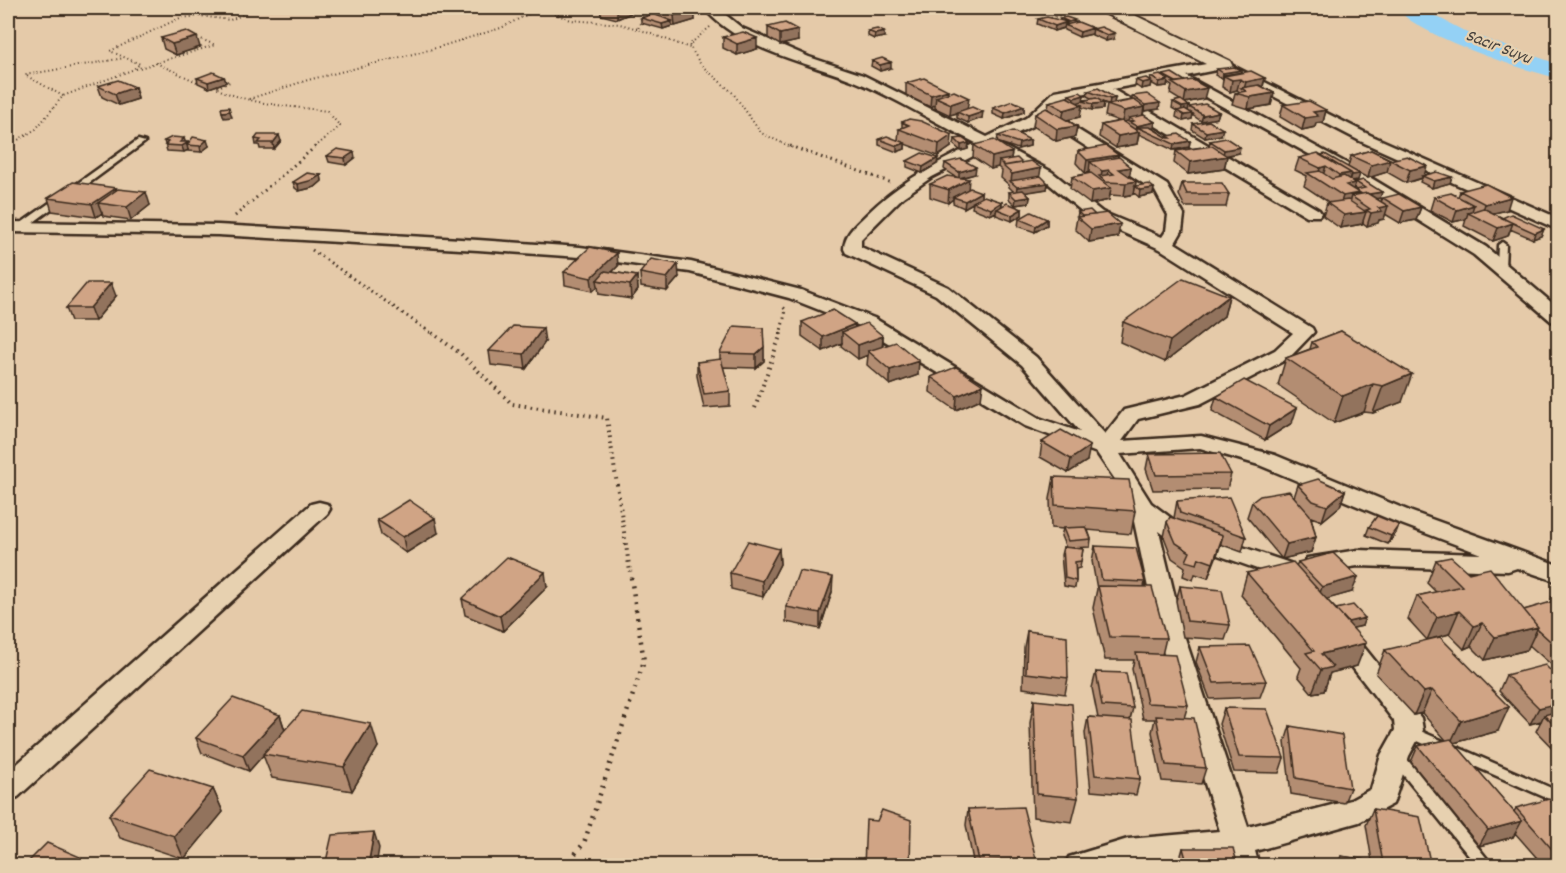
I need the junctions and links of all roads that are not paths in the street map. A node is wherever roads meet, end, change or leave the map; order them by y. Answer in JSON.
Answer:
{"nodes":[{"id":1,"x":710,"y":8,"type":"edge"},
{"id":2,"x":1108,"y":8,"type":"edge"},
{"id":3,"x":1223,"y":65,"type":"junction"},
{"id":4,"x":1173,"y":73,"type":"junction"},
{"id":5,"x":1098,"y":86,"type":"junction"},
{"id":6,"x":1040,"y":113,"type":"junction"},
{"id":7,"x":141,"y":142,"type":"dead end"},
{"id":8,"x":985,"y":142,"type":"junction"},
{"id":9,"x":1313,"y":213,"type":"dead end"},
{"id":10,"x":1558,"y":224,"type":"edge"},
{"id":11,"x":14,"y":228,"type":"edge"},
{"id":12,"x":1502,"y":245,"type":"dead end"},
{"id":13,"x":1166,"y":246,"type":"junction"},
{"id":14,"x":1501,"y":268,"type":"junction"},
{"id":15,"x":1558,"y":317,"type":"edge"},
{"id":16,"x":1105,"y":448,"type":"junction"},
{"id":17,"x":1142,"y":507,"type":"junction"},
{"id":18,"x":320,"y":509,"type":"dead end"},
{"id":19,"x":1527,"y":563,"type":"junction"},
{"id":20,"x":1282,"y":569,"type":"junction"},
{"id":21,"x":1558,"y":574,"type":"edge"},
{"id":22,"x":1409,"y":730,"type":"junction"},
{"id":23,"x":1395,"y":754,"type":"junction"},
{"id":24,"x":8,"y":789,"type":"edge"},
{"id":25,"x":1558,"y":797,"type":"edge"},
{"id":26,"x":1241,"y":854,"type":"edge"},
{"id":27,"x":1080,"y":866,"type":"edge"},
{"id":28,"x":1486,"y":866,"type":"edge"}],
"edges":[{"from":1,"to":8,"type":"street"},
{"from":2,"to":3,"type":"street"},
{"from":3,"to":4,"type":"street"},
{"from":3,"to":10,"type":"street"},
{"from":4,"to":5,"type":"street"},
{"from":4,"to":14,"type":"street"},
{"from":5,"to":6,"type":"street"},
{"from":5,"to":9,"type":"street"},
{"from":6,"to":8,"type":"street"},
{"from":6,"to":13,"type":"street"},
{"from":7,"to":11,"type":"lane"},
{"from":8,"to":13,"type":"street"},
{"from":8,"to":16,"type":"street"},
{"from":11,"to":16,"type":"street"},
{"from":12,"to":14,"type":"lane"},
{"from":13,"to":16,"type":"street"},
{"from":14,"to":15,"type":"street"},
{"from":16,"to":17,"type":"street"},
{"from":16,"to":19,"type":"street"},
{"from":17,"to":20,"type":"street"},
{"from":17,"to":26,"type":"street"},
{"from":18,"to":24,"type":"street"},
{"from":19,"to":20,"type":"street"},
{"from":19,"to":21,"type":"street"},
{"from":20,"to":22,"type":"street"},
{"from":22,"to":23,"type":"street"},
{"from":22,"to":25,"type":"lane"},
{"from":23,"to":26,"type":"street"},
{"from":23,"to":28,"type":"lane"},
{"from":26,"to":27,"type":"street"}]}
